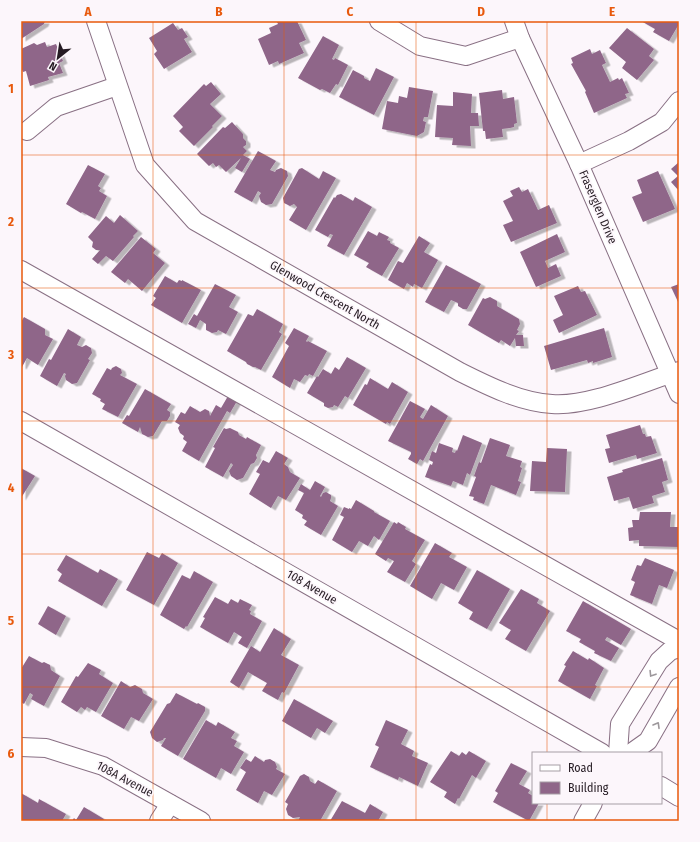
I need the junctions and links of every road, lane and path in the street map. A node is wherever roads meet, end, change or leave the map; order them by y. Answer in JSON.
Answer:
{"nodes":[{"id":1,"x":96,"y":21,"type":"edge"},
{"id":2,"x":379,"y":21,"type":"edge"},
{"id":3,"x":514,"y":21,"type":"edge"},
{"id":4,"x":520,"y":38,"type":"junction"},
{"id":5,"x":117,"y":86,"type":"junction"},
{"id":6,"x":679,"y":102,"type":"edge"},
{"id":7,"x":27,"y":131,"type":"dead end"},
{"id":8,"x":580,"y":164,"type":"junction"},
{"id":9,"x":21,"y":270,"type":"edge"},
{"id":10,"x":674,"y":372,"type":"edge"},
{"id":11,"x":679,"y":394,"type":"edge"},
{"id":12,"x":21,"y":421,"type":"edge"},
{"id":13,"x":679,"y":641,"type":"edge"},
{"id":14,"x":679,"y":648,"type":"edge"},
{"id":15,"x":679,"y":687,"type":"edge"},
{"id":16,"x":21,"y":747,"type":"edge"},
{"id":17,"x":600,"y":752,"type":"edge"},
{"id":18,"x":618,"y":752,"type":"edge"},
{"id":19,"x":632,"y":752,"type":"edge"},
{"id":20,"x":662,"y":787,"type":"edge"},
{"id":21,"x":679,"y":797,"type":"edge"},
{"id":22,"x":170,"y":804,"type":"junction"},
{"id":23,"x":593,"y":804,"type":"edge"},
{"id":24,"x":159,"y":821,"type":"edge"},
{"id":25,"x":201,"y":821,"type":"edge"},
{"id":26,"x":583,"y":821,"type":"edge"}],
"edges":[{"from":1,"to":5,"type":"street","name":"Glenwood Crescent North"},
{"from":2,"to":4,"type":"street"},
{"from":3,"to":4,"type":"street","name":"Fraserglen Drive"},
{"from":4,"to":8,"type":"street","name":"Fraserglen Drive"},
{"from":5,"to":7,"type":"street"},
{"from":5,"to":10,"type":"street","name":"Glenwood Crescent North"},
{"from":6,"to":8,"type":"street"},
{"from":8,"to":10,"type":"street","name":"Fraserglen Drive"},
{"from":9,"to":13,"type":"street"},
{"from":10,"to":11,"type":"street","name":"Fraserglen Drive"},
{"from":12,"to":17,"type":"street","name":"108 Avenue"},
{"from":14,"to":18,"type":"street","one_way":true},
{"from":19,"to":15,"type":"street","one_way":true},
{"from":16,"to":22,"type":"street","name":"108A Avenue"},
{"from":20,"to":21,"type":"street"},
{"from":22,"to":24,"type":"street"},
{"from":22,"to":25,"type":"street","name":"108A Avenue"},
{"from":23,"to":26,"type":"street"}]}
